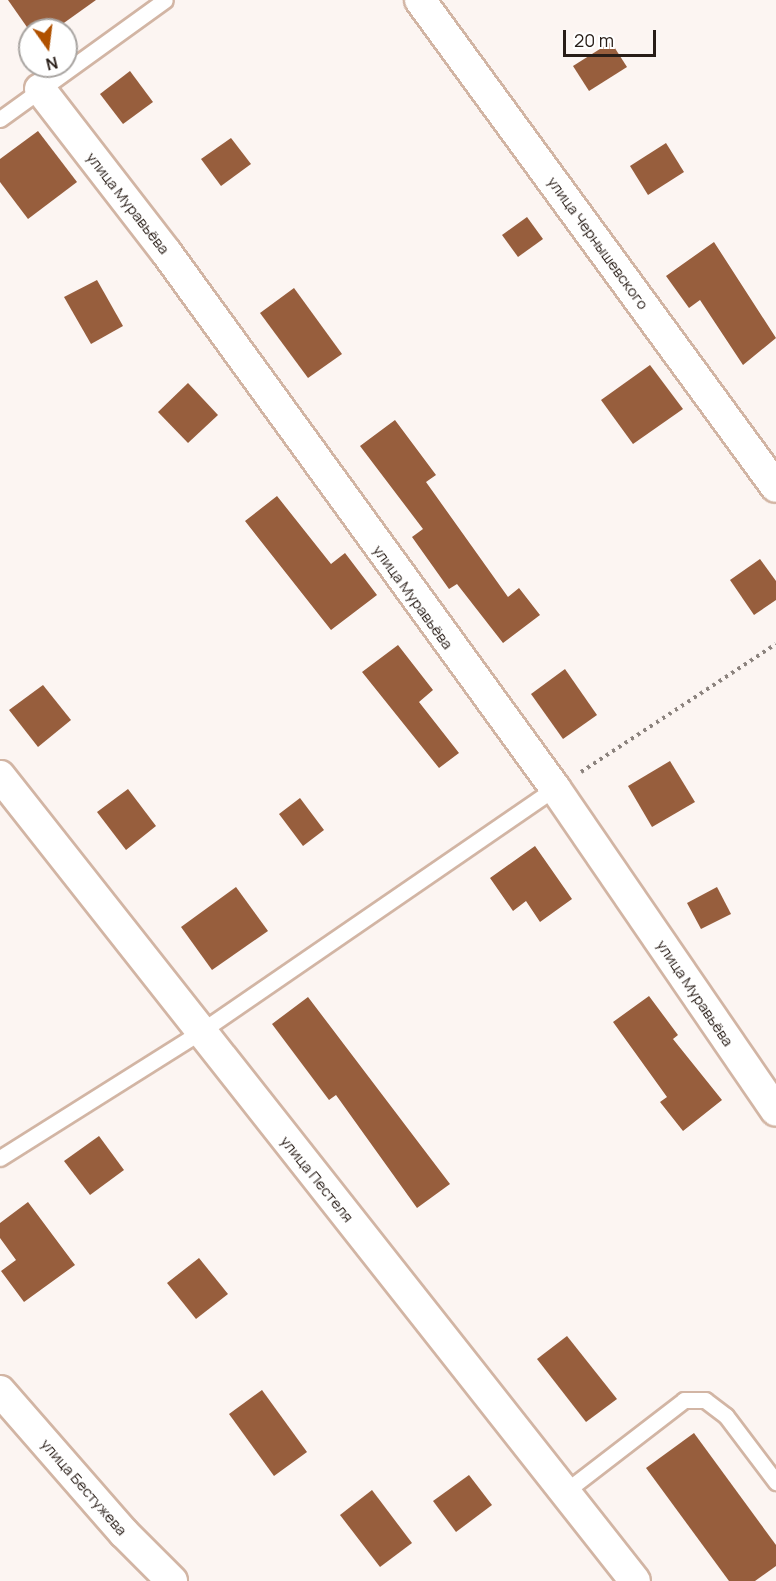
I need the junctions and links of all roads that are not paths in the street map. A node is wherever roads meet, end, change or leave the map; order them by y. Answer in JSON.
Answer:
{"nodes":[{"id":1,"x":165,"y":0,"type":"edge"},
{"id":2,"x":420,"y":0,"type":"edge"},
{"id":3,"x":40,"y":89,"type":"junction"},
{"id":4,"x":0,"y":119,"type":"edge"},
{"id":5,"x":776,"y":487,"type":"edge"},
{"id":6,"x":0,"y":776,"type":"edge"},
{"id":7,"x":555,"y":788,"type":"junction"},
{"id":8,"x":200,"y":1032,"type":"junction"},
{"id":9,"x":776,"y":1111,"type":"edge"},
{"id":10,"x":0,"y":1158,"type":"edge"},
{"id":11,"x":0,"y":1391,"type":"edge"},
{"id":12,"x":776,"y":1482,"type":"edge"},
{"id":13,"x":566,"y":1491,"type":"junction"},
{"id":14,"x":172,"y":1581,"type":"edge"},
{"id":15,"x":635,"y":1581,"type":"edge"}],
"edges":[{"from":1,"to":3,"type":"lane"},
{"from":2,"to":5,"type":"street","name":"улица Чернышевского"},
{"from":3,"to":4,"type":"lane"},
{"from":3,"to":7,"type":"street","name":"улица Муравьёва"},
{"from":6,"to":8,"type":"street","name":"улица Пестеля"},
{"from":7,"to":8,"type":"lane"},
{"from":7,"to":9,"type":"street","name":"улица Муравьёва"},
{"from":8,"to":10,"type":"lane"},
{"from":8,"to":13,"type":"street","name":"улица Пестеля"},
{"from":11,"to":14,"type":"street","name":"улица Бестужева"},
{"from":12,"to":13,"type":"lane"},
{"from":13,"to":15,"type":"street","name":"улица Пестеля"}]}
